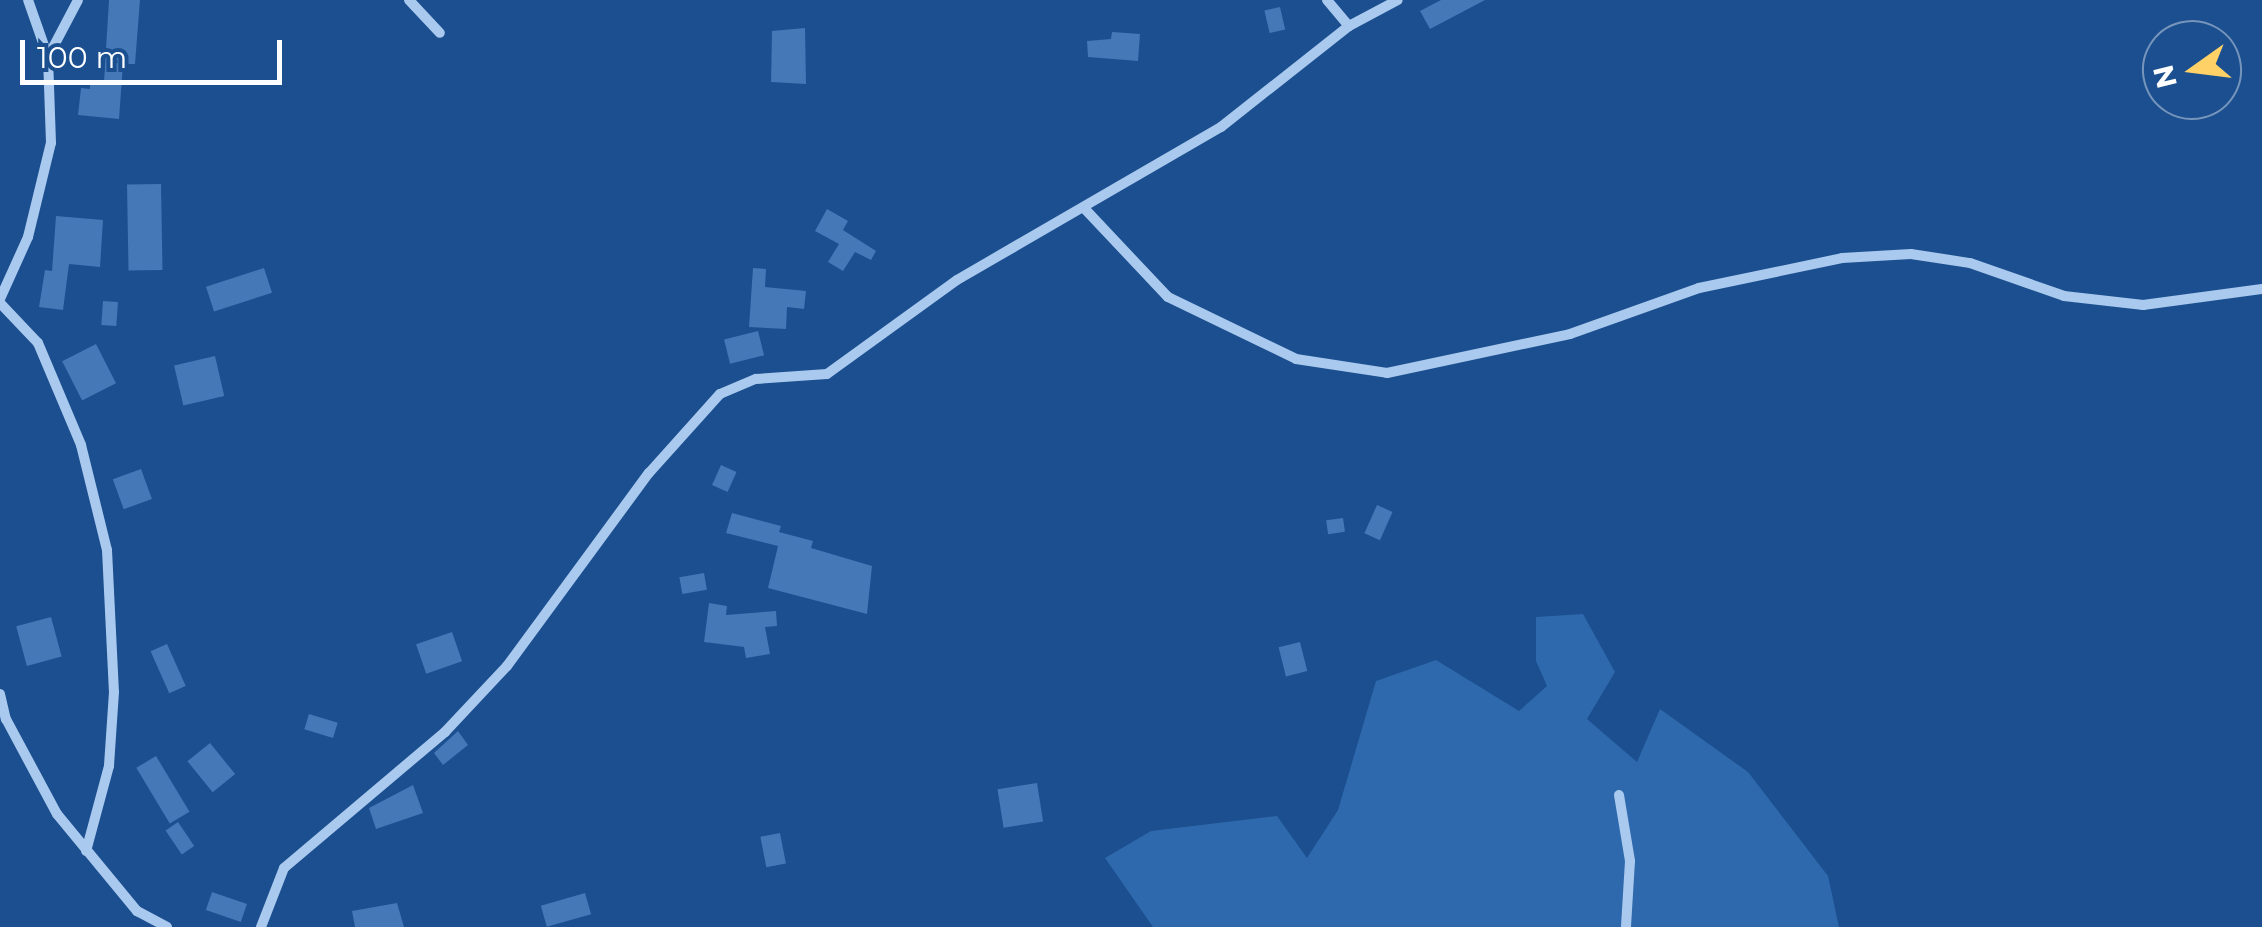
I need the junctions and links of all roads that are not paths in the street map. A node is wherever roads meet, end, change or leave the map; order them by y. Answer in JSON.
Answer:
{"nodes":[{"id":1,"x":28,"y":0,"type":"edge"},
{"id":2,"x":78,"y":0,"type":"edge"},
{"id":3,"x":409,"y":0,"type":"edge"},
{"id":4,"x":1327,"y":0,"type":"edge"},
{"id":5,"x":1398,"y":0,"type":"edge"},
{"id":6,"x":1350,"y":26,"type":"junction"},
{"id":7,"x":440,"y":33,"type":"dead end"},
{"id":8,"x":48,"y":57,"type":"junction"},
{"id":9,"x":1084,"y":208,"type":"junction"},
{"id":10,"x":2262,"y":289,"type":"edge"},
{"id":11,"x":0,"y":301,"type":"edge"},
{"id":12,"x":0,"y":694,"type":"edge"},
{"id":13,"x":1619,"y":795,"type":"dead end"},
{"id":14,"x":86,"y":852,"type":"junction"},
{"id":15,"x":167,"y":927,"type":"edge"},
{"id":16,"x":261,"y":927,"type":"edge"},
{"id":17,"x":1626,"y":927,"type":"edge"}],
"edges":[{"from":1,"to":8,"type":"street"},
{"from":2,"to":8,"type":"street"},
{"from":3,"to":7,"type":"street"},
{"from":4,"to":6,"type":"street"},
{"from":5,"to":6,"type":"street"},
{"from":6,"to":9,"type":"street"},
{"from":8,"to":11,"type":"street"},
{"from":9,"to":10,"type":"street"},
{"from":9,"to":16,"type":"street"},
{"from":11,"to":14,"type":"street"},
{"from":12,"to":14,"type":"street"},
{"from":13,"to":17,"type":"street"},
{"from":14,"to":15,"type":"street"}]}
